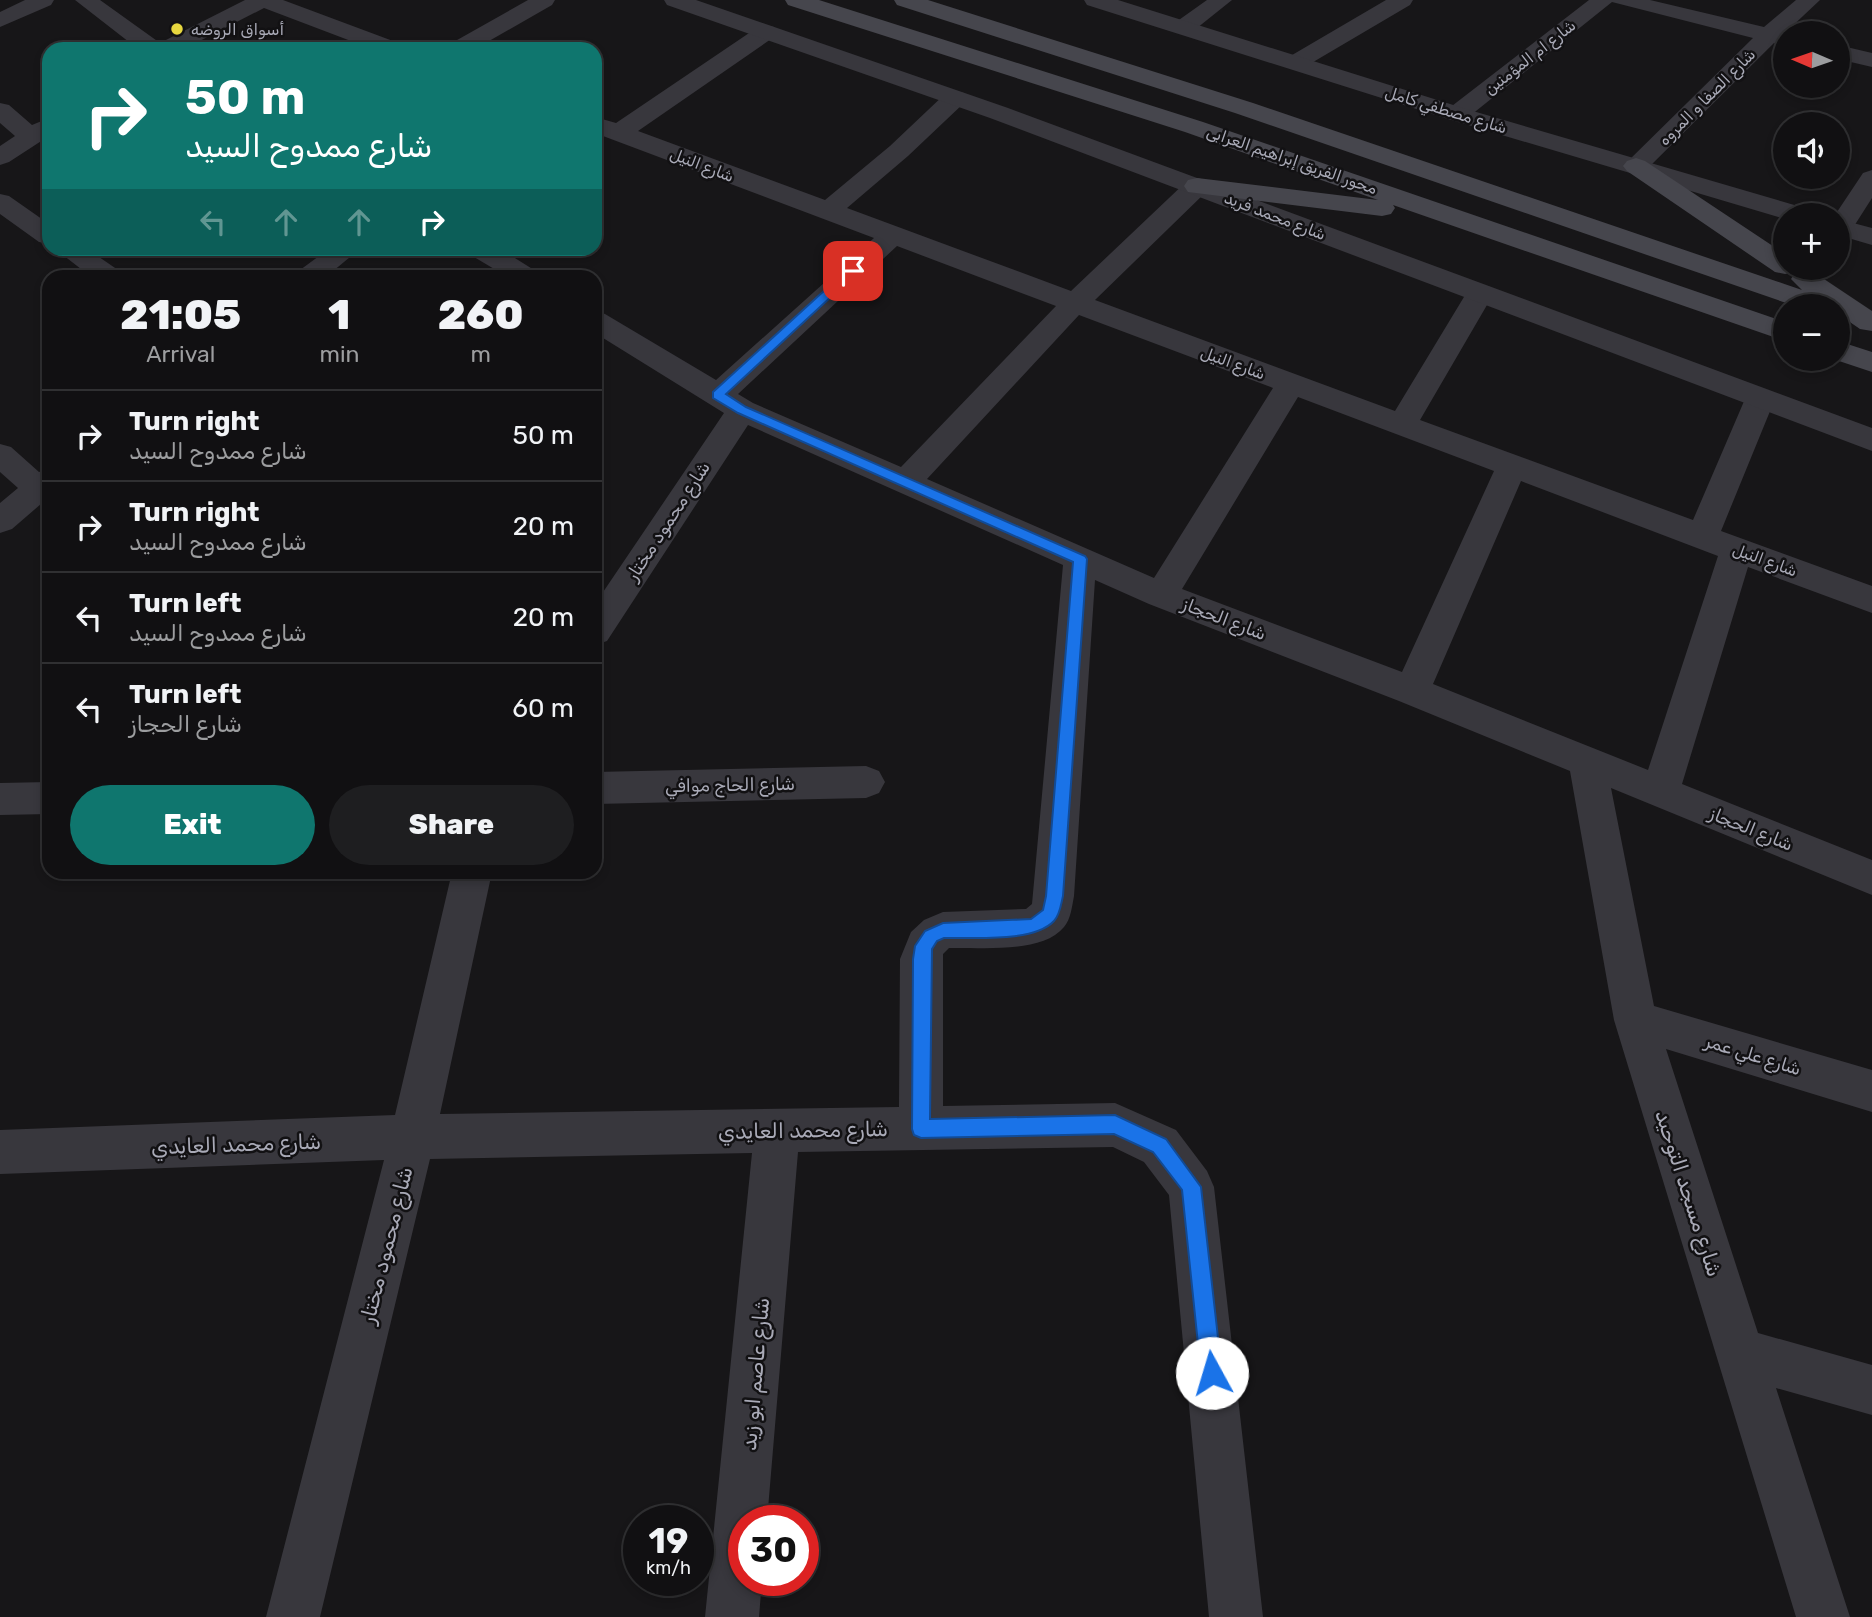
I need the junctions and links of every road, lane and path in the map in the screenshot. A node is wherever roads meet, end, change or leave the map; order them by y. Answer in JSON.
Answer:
{"nodes":[{"id":1,"x":43,"y":0,"type":"edge"},
{"id":2,"x":86,"y":0,"type":"edge"},
{"id":3,"x":262,"y":0,"type":"edge"},
{"id":4,"x":544,"y":0,"type":"edge"},
{"id":5,"x":675,"y":0,"type":"edge"},
{"id":6,"x":796,"y":0,"type":"edge"},
{"id":7,"x":905,"y":0,"type":"edge"},
{"id":8,"x":1095,"y":0,"type":"edge"},
{"id":9,"x":1221,"y":0,"type":"edge"},
{"id":10,"x":1402,"y":0,"type":"edge"},
{"id":11,"x":1603,"y":0,"type":"edge"},
{"id":12,"x":1622,"y":0,"type":"edge"},
{"id":13,"x":1809,"y":0,"type":"edge"},
{"id":14,"x":0,"y":20,"type":"edge"},
{"id":15,"x":1791,"y":21,"type":"edge"},
{"id":16,"x":1184,"y":27,"type":"junction"},
{"id":17,"x":766,"y":32,"type":"junction"},
{"id":18,"x":1773,"y":36,"type":"edge"},
{"id":19,"x":1773,"y":41,"type":"edge"},
{"id":20,"x":143,"y":42,"type":"edge"},
{"id":21,"x":180,"y":42,"type":"edge"},
{"id":22,"x":369,"y":42,"type":"edge"},
{"id":23,"x":470,"y":42,"type":"edge"},
{"id":24,"x":1850,"y":55,"type":"edge"},
{"id":25,"x":1872,"y":60,"type":"edge"},
{"id":26,"x":1295,"y":63,"type":"junction"},
{"id":27,"x":955,"y":98,"type":"junction"},
{"id":28,"x":0,"y":110,"type":"edge"},
{"id":29,"x":1457,"y":114,"type":"junction"},
{"id":30,"x":607,"y":129,"type":"edge"},
{"id":31,"x":40,"y":131,"type":"edge"},
{"id":32,"x":0,"y":157,"type":"edge"},
{"id":33,"x":1636,"y":166,"type":"junction"},
{"id":34,"x":1872,"y":178,"type":"edge"},
{"id":35,"x":1197,"y":186,"type":"junction"},
{"id":36,"x":0,"y":202,"type":"edge"},
{"id":37,"x":1773,"y":207,"type":"edge"},
{"id":38,"x":1850,"y":211,"type":"edge"},
{"id":39,"x":827,"y":212,"type":"junction"},
{"id":40,"x":1458,"y":217,"type":"junction"},
{"id":41,"x":1850,"y":230,"type":"edge"},
{"id":42,"x":42,"y":231,"type":"edge"},
{"id":43,"x":892,"y":236,"type":"junction"},
{"id":44,"x":1872,"y":237,"type":"edge"},
{"id":45,"x":79,"y":256,"type":"edge"},
{"id":46,"x":337,"y":256,"type":"edge"},
{"id":47,"x":491,"y":256,"type":"edge"},
{"id":48,"x":1773,"y":258,"type":"edge"},
{"id":49,"x":99,"y":270,"type":"edge"},
{"id":50,"x":318,"y":270,"type":"edge"},
{"id":51,"x":514,"y":270,"type":"edge"},
{"id":52,"x":1806,"y":280,"type":"edge"},
{"id":53,"x":1480,"y":293,"type":"junction"},
{"id":54,"x":1787,"y":294,"type":"edge"},
{"id":55,"x":1074,"y":304,"type":"junction"},
{"id":56,"x":1850,"y":316,"type":"edge"},
{"id":57,"x":1871,"y":323,"type":"edge"},
{"id":58,"x":602,"y":324,"type":"edge"},
{"id":59,"x":1773,"y":328,"type":"edge"},
{"id":60,"x":1850,"y":355,"type":"edge"},
{"id":61,"x":1872,"y":363,"type":"edge"},
{"id":62,"x":1291,"y":384,"type":"junction"},
{"id":63,"x":1760,"y":399,"type":"junction"},
{"id":64,"x":730,"y":402,"type":"junction"},
{"id":65,"x":1402,"y":425,"type":"junction"},
{"id":66,"x":1872,"y":440,"type":"edge"},
{"id":67,"x":0,"y":455,"type":"edge"},
{"id":68,"x":1512,"y":466,"type":"junction"},
{"id":69,"x":906,"y":482,"type":"junction"},
{"id":70,"x":42,"y":483,"type":"edge"},
{"id":71,"x":42,"y":486,"type":"edge"},
{"id":72,"x":0,"y":521,"type":"edge"},
{"id":73,"x":1702,"y":537,"type":"junction"},
{"id":74,"x":1737,"y":550,"type":"junction"},
{"id":75,"x":1080,"y":559,"type":"junction"},
{"id":76,"x":1161,"y":595,"type":"junction"},
{"id":77,"x":1872,"y":600,"type":"edge"},
{"id":78,"x":602,"y":620,"type":"edge"},
{"id":79,"x":1412,"y":691,"type":"junction"},
{"id":80,"x":1587,"y":762,"type":"junction"},
{"id":81,"x":866,"y":782,"type":"dead end"},
{"id":82,"x":602,"y":788,"type":"edge"},
{"id":83,"x":1660,"y":792,"type":"junction"},
{"id":84,"x":42,"y":797,"type":"edge"},
{"id":85,"x":0,"y":799,"type":"edge"},
{"id":86,"x":1872,"y":878,"type":"edge"},
{"id":87,"x":470,"y":879,"type":"edge"},
{"id":88,"x":1635,"y":1020,"type":"junction"},
{"id":89,"x":1872,"y":1091,"type":"edge"},
{"id":90,"x":921,"y":1129,"type":"junction"},
{"id":91,"x":778,"y":1131,"type":"junction"},
{"id":92,"x":413,"y":1137,"type":"junction"},
{"id":93,"x":0,"y":1152,"type":"edge"},
{"id":94,"x":1740,"y":1353,"type":"junction"},
{"id":95,"x":1872,"y":1390,"type":"edge"},
{"id":96,"x":293,"y":1617,"type":"edge"},
{"id":97,"x":732,"y":1617,"type":"edge"},
{"id":98,"x":1236,"y":1617,"type":"edge"},
{"id":99,"x":1823,"y":1617,"type":"edge"}],
"edges":[{"from":1,"to":14,"type":"street"},
{"from":2,"to":20,"type":"street"},
{"from":3,"to":21,"type":"street"},
{"from":3,"to":22,"type":"street"},
{"from":4,"to":23,"type":"street"},
{"from":5,"to":17,"type":"street","name":"شارع محمد فريد"},
{"from":6,"to":40,"type":"main road","name":"محور الفريق إبراهيم العرابى"},
{"from":7,"to":54,"type":"main road","name":"محور الفريق إبراهيم العرابى"},
{"from":8,"to":16,"type":"street","name":"شارع مصطفي كامل"},
{"from":9,"to":16,"type":"street"},
{"from":10,"to":26,"type":"street"},
{"from":11,"to":29,"type":"street","name":"شارع ام المؤمنين"},
{"from":12,"to":18,"type":"street"},
{"from":13,"to":15,"type":"street","name":"شارع الصفا و المروه"},
{"from":16,"to":26,"type":"street","name":"شارع مصطفي كامل"},
{"from":17,"to":27,"type":"street","name":"شارع محمد فريد"},
{"from":17,"to":30,"type":"street"},
{"from":19,"to":33,"type":"street","name":"شارع الصفا و المروه"},
{"from":24,"to":25,"type":"street"},
{"from":26,"to":29,"type":"street","name":"شارع مصطفي كامل"},
{"from":27,"to":35,"type":"street","name":"شارع محمد فريد"},
{"from":27,"to":39,"type":"street"},
{"from":28,"to":31,"type":"street"},
{"from":29,"to":33,"type":"street","name":"شارع مصطفي كامل"},
{"from":30,"to":39,"type":"street","name":"شارع النيل"},
{"from":31,"to":32,"type":"street"},
{"from":33,"to":37,"type":"street","name":"شارع مصطفي كامل"},
{"from":33,"to":48,"type":"main road"},
{"from":34,"to":38,"type":"street"},
{"from":35,"to":40,"type":"main road"},
{"from":35,"to":53,"type":"street","name":"شارع محمد فريد"},
{"from":35,"to":55,"type":"street"},
{"from":36,"to":42,"type":"street"},
{"from":39,"to":43,"type":"street","name":"شارع النيل"},
{"from":40,"to":59,"type":"main road","name":"محور الفريق إبراهيم العرابى"},
{"from":41,"to":44,"type":"street"},
{"from":43,"to":55,"type":"street","name":"شارع النيل"},
{"from":43,"to":64,"type":"street","name":"شارع محمود مختار"},
{"from":45,"to":49,"type":"street"},
{"from":46,"to":50,"type":"street"},
{"from":47,"to":51,"type":"street"},
{"from":52,"to":57,"type":"main road"},
{"from":53,"to":63,"type":"street","name":"شارع محمد فريد"},
{"from":53,"to":65,"type":"street"},
{"from":55,"to":62,"type":"street","name":"شارع النيل"},
{"from":55,"to":69,"type":"street"},
{"from":56,"to":57,"type":"main road"},
{"from":58,"to":64,"type":"street","name":"شارع الحجاز"},
{"from":60,"to":61,"type":"main road"},
{"from":62,"to":65,"type":"street","name":"شارع النيل"},
{"from":62,"to":76,"type":"street"},
{"from":63,"to":66,"type":"street","name":"شارع محمد فريد"},
{"from":63,"to":73,"type":"street"},
{"from":64,"to":69,"type":"street","name":"شارع الحجاز"},
{"from":64,"to":78,"type":"street","name":"شارع محمود مختار"},
{"from":65,"to":68,"type":"street","name":"شارع النيل"},
{"from":67,"to":70,"type":"street"},
{"from":68,"to":73,"type":"street","name":"شارع النيل"},
{"from":68,"to":79,"type":"street"},
{"from":69,"to":75,"type":"street","name":"شارع الحجاز"},
{"from":71,"to":72,"type":"street"},
{"from":73,"to":74,"type":"street","name":"شارع النيل"},
{"from":74,"to":77,"type":"street","name":"شارع النيل"},
{"from":74,"to":83,"type":"street"},
{"from":75,"to":76,"type":"street","name":"شارع الحجاز"},
{"from":75,"to":90,"type":"street"},
{"from":76,"to":79,"type":"street","name":"شارع الحجاز"},
{"from":79,"to":80,"type":"street","name":"شارع الحجاز"},
{"from":80,"to":83,"type":"street","name":"شارع الحجاز"},
{"from":80,"to":88,"type":"street","name":"شارع مسجد التوحيد"},
{"from":81,"to":82,"type":"street","name":"شارع الحاج موافي"},
{"from":83,"to":86,"type":"street","name":"شارع الحجاز"},
{"from":84,"to":85,"type":"street"},
{"from":87,"to":92,"type":"street","name":"شارع محمود مختار"},
{"from":88,"to":89,"type":"street","name":"شارع علي عمر"},
{"from":88,"to":94,"type":"street","name":"شارع مسجد التوحيد"},
{"from":90,"to":91,"type":"street","name":"شارع محمد العايدي"},
{"from":90,"to":98,"type":"street","name":"شارع محمد العايدي"},
{"from":91,"to":92,"type":"street","name":"شارع محمد العايدي"},
{"from":91,"to":97,"type":"street","name":"شارع عاصم ابو زيد"},
{"from":92,"to":93,"type":"street","name":"شارع محمد العايدي"},
{"from":92,"to":96,"type":"street","name":"شارع محمود مختار"},
{"from":94,"to":95,"type":"street"},
{"from":94,"to":99,"type":"street","name":"شارع مسجد التوحيد"}]}
